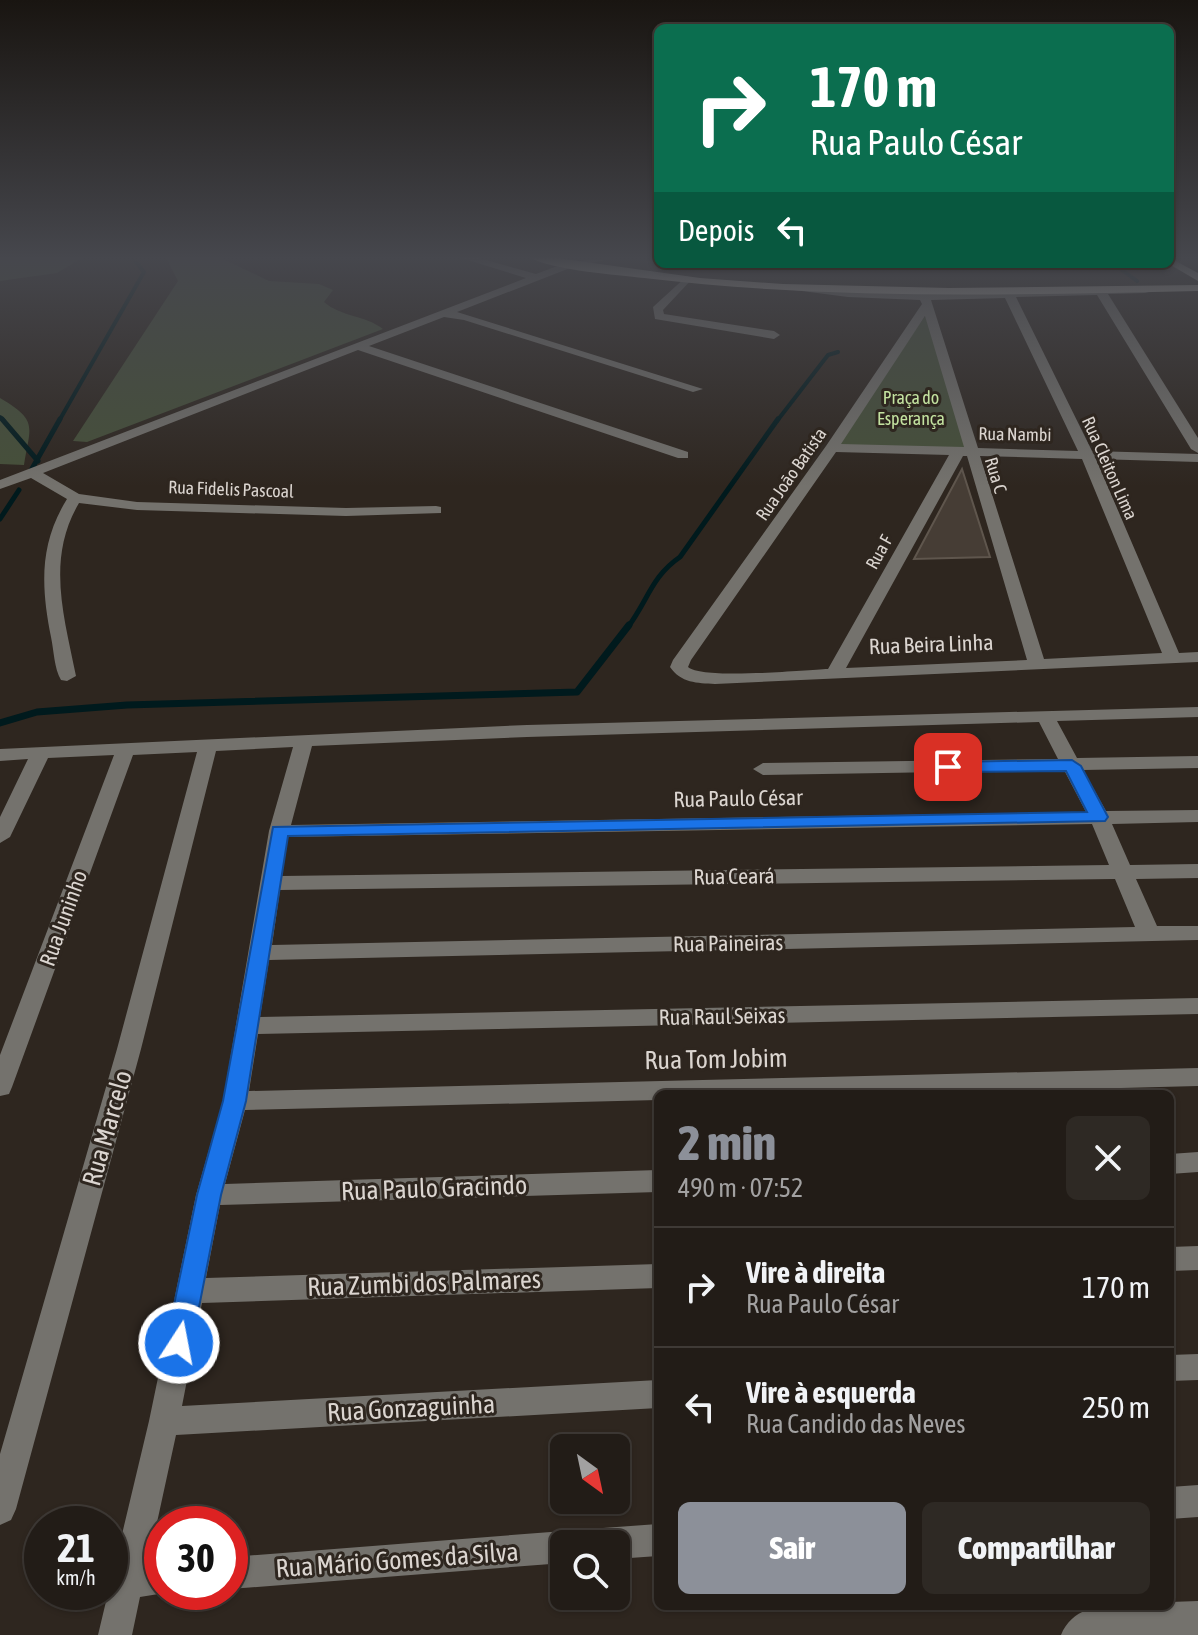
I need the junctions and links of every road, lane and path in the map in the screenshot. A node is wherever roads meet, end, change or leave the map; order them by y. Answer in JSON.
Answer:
{"nodes":[{"id":1,"x":387,"y":334,"type":"edge"},
{"id":2,"x":530,"y":334,"type":"edge"},
{"id":3,"x":770,"y":334,"type":"edge"},
{"id":4,"x":905,"y":334,"type":"edge"},
{"id":5,"x":934,"y":334,"type":"edge"},
{"id":6,"x":1029,"y":334,"type":"edge"},
{"id":7,"x":1127,"y":334,"type":"edge"},
{"id":8,"x":774,"y":335,"type":"dead end"},
{"id":9,"x":357,"y":346,"type":"junction"},
{"id":10,"x":697,"y":389,"type":"dead end"},
{"id":11,"x":832,"y":448,"type":"junction"},
{"id":12,"x":1198,"y":449,"type":"edge"},
{"id":13,"x":964,"y":452,"type":"junction"},
{"id":14,"x":1086,"y":453,"type":"junction"},
{"id":15,"x":683,"y":455,"type":"dead end"},
{"id":16,"x":1198,"y":458,"type":"edge"},
{"id":17,"x":33,"y":473,"type":"junction"},
{"id":18,"x":0,"y":485,"type":"edge"},
{"id":19,"x":75,"y":498,"type":"junction"},
{"id":20,"x":436,"y":510,"type":"dead end"},
{"id":21,"x":1198,"y":657,"type":"edge"},
{"id":22,"x":1173,"y":658,"type":"junction"},
{"id":23,"x":682,"y":660,"type":"joint"},
{"id":24,"x":1037,"y":664,"type":"junction"},
{"id":25,"x":835,"y":672,"type":"junction"},
{"id":26,"x":67,"y":676,"type":"dead end"},
{"id":27,"x":1198,"y":712,"type":"edge"},
{"id":28,"x":1045,"y":716,"type":"junction"},
{"id":29,"x":304,"y":741,"type":"junction"},
{"id":30,"x":208,"y":745,"type":"junction"},
{"id":31,"x":126,"y":749,"type":"junction"},
{"id":32,"x":41,"y":753,"type":"junction"},
{"id":33,"x":0,"y":755,"type":"edge"},
{"id":34,"x":1198,"y":762,"type":"edge"},
{"id":35,"x":1072,"y":766,"type":"junction"},
{"id":36,"x":763,"y":769,"type":"dead end"},
{"id":37,"x":1198,"y":816,"type":"edge"},
{"id":38,"x":1099,"y":817,"type":"junction"},
{"id":39,"x":279,"y":831,"type":"junction"},
{"id":40,"x":0,"y":837,"type":"edge"},
{"id":41,"x":1198,"y":871,"type":"edge"},
{"id":42,"x":1120,"y":872,"type":"junction"},
{"id":43,"x":270,"y":883,"type":"junction"},
{"id":44,"x":1198,"y":933,"type":"edge"},
{"id":45,"x":1149,"y":934,"type":"junction"},
{"id":46,"x":259,"y":953,"type":"junction"},
{"id":47,"x":1198,"y":1006,"type":"edge"},
{"id":48,"x":245,"y":1026,"type":"junction"},
{"id":49,"x":1198,"y":1077,"type":"edge"},
{"id":50,"x":0,"y":1087,"type":"edge"},
{"id":51,"x":676,"y":1090,"type":"edge"},
{"id":52,"x":654,"y":1091,"type":"edge"},
{"id":53,"x":235,"y":1101,"type":"junction"},
{"id":54,"x":1198,"y":1162,"type":"edge"},
{"id":55,"x":1174,"y":1164,"type":"edge"},
{"id":56,"x":654,"y":1181,"type":"edge"},
{"id":57,"x":209,"y":1195,"type":"junction"},
{"id":58,"x":1198,"y":1258,"type":"edge"},
{"id":59,"x":1174,"y":1259,"type":"edge"},
{"id":60,"x":654,"y":1276,"type":"edge"},
{"id":61,"x":189,"y":1291,"type":"junction"},
{"id":62,"x":1198,"y":1367,"type":"edge"},
{"id":63,"x":1174,"y":1368,"type":"edge"},
{"id":64,"x":654,"y":1394,"type":"edge"},
{"id":65,"x":164,"y":1421,"type":"junction"},
{"id":66,"x":1198,"y":1501,"type":"edge"},
{"id":67,"x":1174,"y":1503,"type":"edge"},
{"id":68,"x":0,"y":1509,"type":"edge"},
{"id":69,"x":654,"y":1540,"type":"edge"},
{"id":70,"x":630,"y":1542,"type":"edge"},
{"id":71,"x":550,"y":1548,"type":"edge"},
{"id":72,"x":128,"y":1570,"type":"edge"},
{"id":73,"x":248,"y":1572,"type":"edge"},
{"id":74,"x":120,"y":1610,"type":"edge"},
{"id":75,"x":1198,"y":1618,"type":"edge"},
{"id":76,"x":1086,"y":1629,"type":"edge"},
{"id":77,"x":115,"y":1635,"type":"edge"}],
"edges":[{"from":1,"to":9,"type":"street"},
{"from":2,"to":10,"type":"street"},
{"from":3,"to":8,"type":"street"},
{"from":4,"to":11,"type":"street","name":"Rua Joāo Batista"},
{"from":5,"to":13,"type":"street","name":"Rua C"},
{"from":6,"to":14,"type":"street","name":"Rua Cleiton Lima"},
{"from":7,"to":12,"type":"street"},
{"from":9,"to":15,"type":"street"},
{"from":9,"to":17,"type":"street"},
{"from":11,"to":13,"type":"street","name":"Rua Nambi"},
{"from":11,"to":23,"type":"street","name":"Rua Joāo Batista"},
{"from":13,"to":14,"type":"street","name":"Rua Nambi"},
{"from":13,"to":24,"type":"street","name":"Rua C"},
{"from":13,"to":25,"type":"street","name":"Rua F"},
{"from":14,"to":16,"type":"street","name":"Rua Nambi"},
{"from":14,"to":22,"type":"street","name":"Rua Cleiton Lima"},
{"from":17,"to":18,"type":"street"},
{"from":17,"to":19,"type":"street","name":"Rua Fidelis Pascoal"},
{"from":19,"to":20,"type":"street","name":"Rua Fidelis Pascoal"},
{"from":19,"to":26,"type":"street"},
{"from":21,"to":22,"type":"street","name":"Rua Beira Linha"},
{"from":22,"to":24,"type":"street","name":"Rua Beira Linha"},
{"from":23,"to":25,"type":"street","name":"Rua Beira Linha"},
{"from":24,"to":25,"type":"street","name":"Rua Beira Linha"},
{"from":27,"to":28,"type":"street"},
{"from":28,"to":29,"type":"street"},
{"from":28,"to":35,"type":"street"},
{"from":29,"to":30,"type":"street"},
{"from":29,"to":39,"type":"street"},
{"from":30,"to":31,"type":"street"},
{"from":30,"to":68,"type":"street","name":"Rua Marcelo"},
{"from":31,"to":32,"type":"street"},
{"from":31,"to":50,"type":"street","name":"Rua Juninho"},
{"from":32,"to":33,"type":"street"},
{"from":32,"to":40,"type":"street"},
{"from":34,"to":35,"type":"street","name":"Rua Paulo César"},
{"from":35,"to":36,"type":"street","name":"Rua Paulo César"},
{"from":35,"to":38,"type":"street"},
{"from":37,"to":38,"type":"street","name":"Rua Paulo César"},
{"from":38,"to":39,"type":"street","name":"Rua Paulo César"},
{"from":38,"to":42,"type":"street"},
{"from":39,"to":43,"type":"street"},
{"from":41,"to":42,"type":"street","name":"Rua Ceará"},
{"from":42,"to":43,"type":"street","name":"Rua Ceará"},
{"from":42,"to":45,"type":"street"},
{"from":43,"to":46,"type":"street"},
{"from":44,"to":45,"type":"street","name":"Rua Paineiras"},
{"from":45,"to":46,"type":"street","name":"Rua Paineiras"},
{"from":46,"to":48,"type":"street"},
{"from":47,"to":48,"type":"street","name":"Rua Raul Seixas"},
{"from":48,"to":53,"type":"street"},
{"from":49,"to":51,"type":"street","name":"Rua Tom Jobim"},
{"from":52,"to":53,"type":"street","name":"Rua Tom Jobim"},
{"from":53,"to":57,"type":"street"},
{"from":54,"to":55,"type":"street"},
{"from":56,"to":57,"type":"street","name":"Rua Paulo Gracindo"},
{"from":57,"to":61,"type":"street"},
{"from":58,"to":59,"type":"street"},
{"from":60,"to":61,"type":"street","name":"Rua Zumbi dos Palmares"},
{"from":61,"to":65,"type":"street"},
{"from":62,"to":63,"type":"street"},
{"from":64,"to":65,"type":"street","name":"Rua Gonzaguinha"},
{"from":65,"to":72,"type":"street"},
{"from":66,"to":67,"type":"street"},
{"from":69,"to":70,"type":"street"},
{"from":71,"to":73,"type":"street","name":"Rua Mário Gomes da Silva"},
{"from":74,"to":77,"type":"street"},
{"from":75,"to":76,"type":"street"}]}
